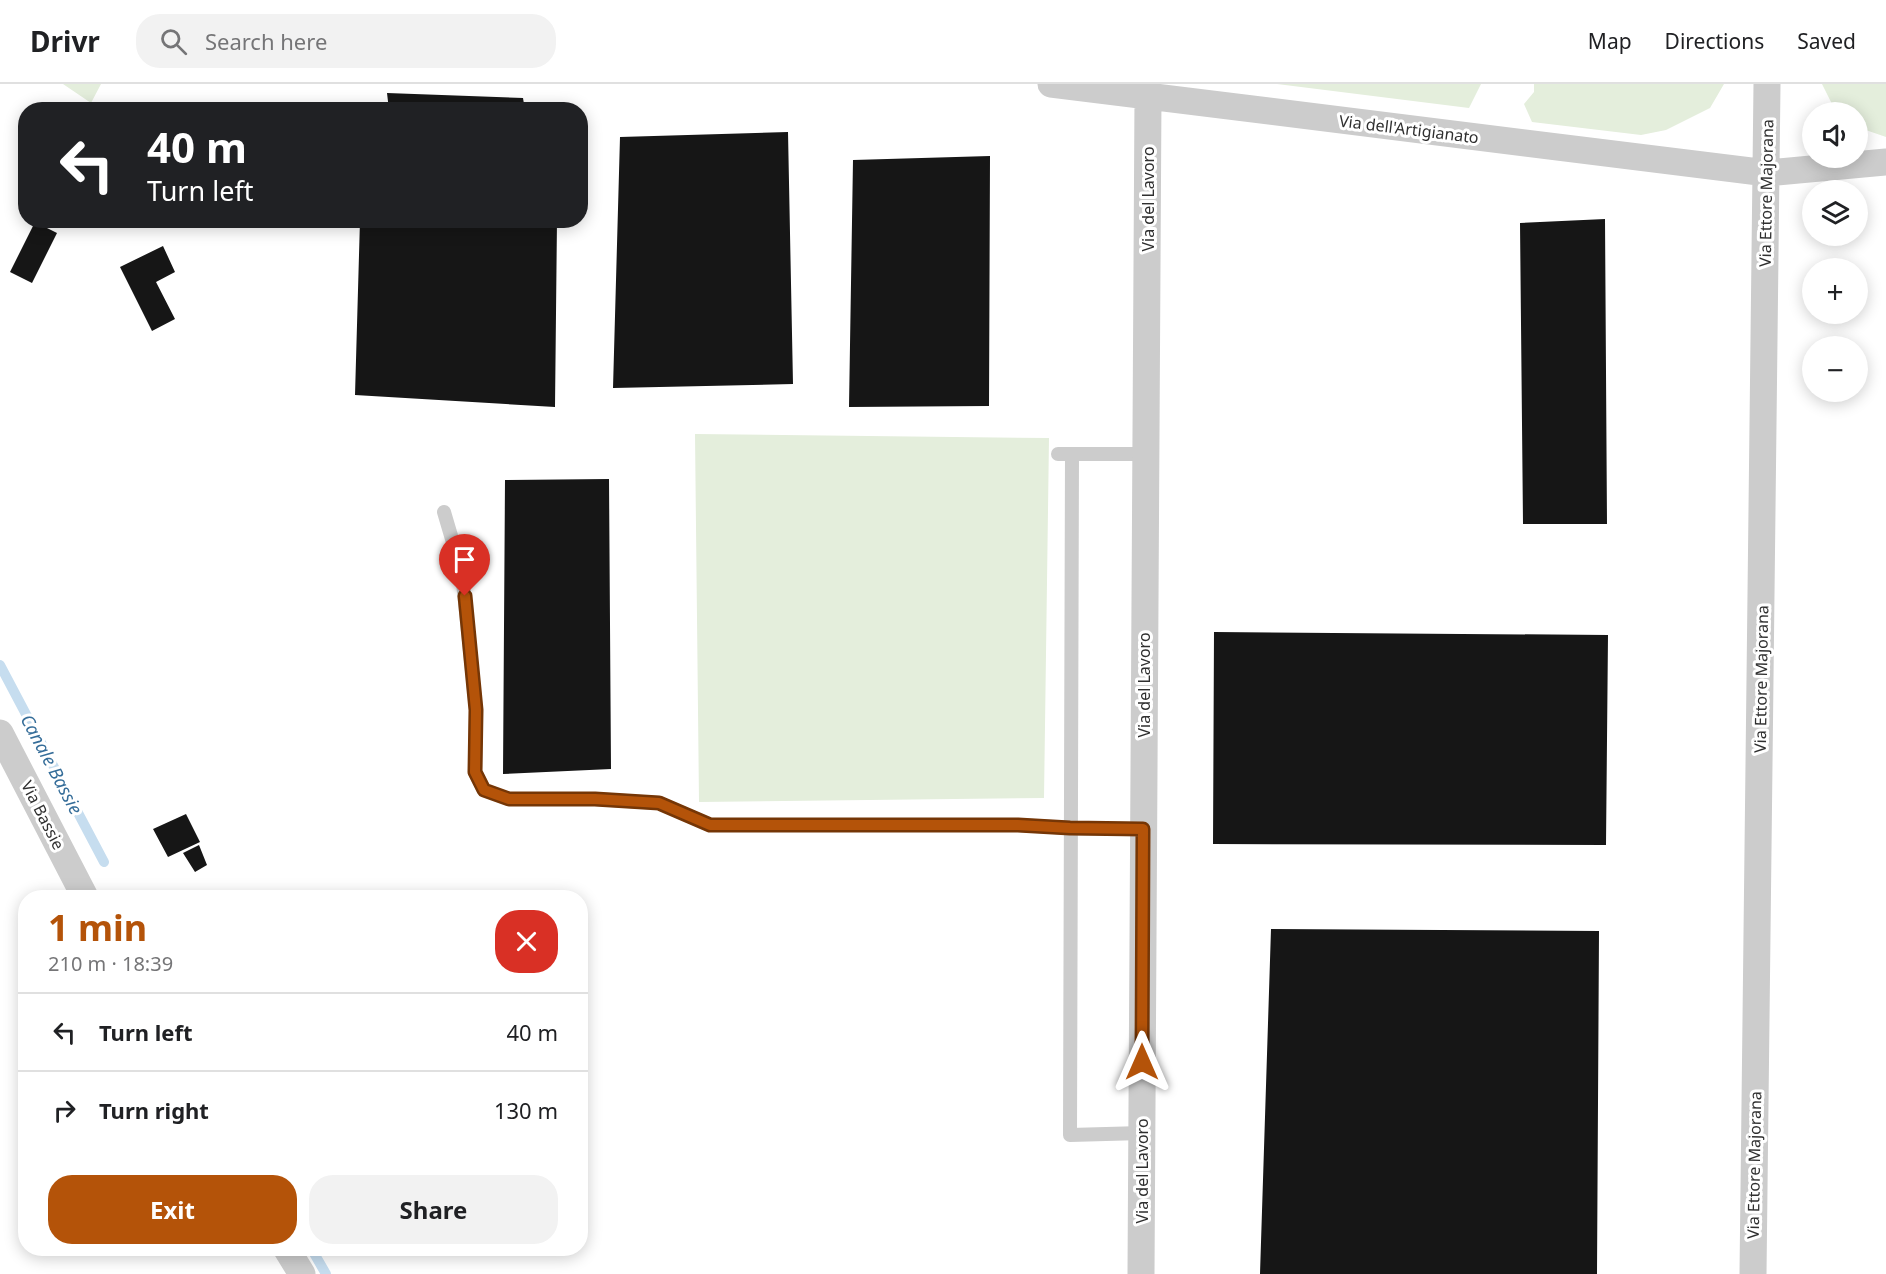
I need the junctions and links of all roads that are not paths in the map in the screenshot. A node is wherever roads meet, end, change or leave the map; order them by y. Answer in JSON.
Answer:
{"nodes":[{"id":1,"x":1051,"y":84,"type":"edge"},
{"id":2,"x":1767,"y":84,"type":"edge"},
{"id":3,"x":1148,"y":97,"type":"junction"},
{"id":4,"x":1886,"y":162,"type":"edge"},
{"id":5,"x":1767,"y":173,"type":"junction"},
{"id":6,"x":1146,"y":454,"type":"junction"},
{"id":7,"x":444,"y":512,"type":"dead end"},
{"id":8,"x":0,"y":733,"type":"edge"},
{"id":9,"x":1070,"y":828,"type":"junction"},
{"id":10,"x":1143,"y":829,"type":"junction"},
{"id":11,"x":81,"y":890,"type":"edge"},
{"id":12,"x":1142,"y":1133,"type":"junction"},
{"id":13,"x":291,"y":1256,"type":"edge"},
{"id":14,"x":302,"y":1274,"type":"edge"},
{"id":15,"x":1142,"y":1274,"type":"edge"},
{"id":16,"x":1753,"y":1274,"type":"edge"}],
"edges":[{"from":1,"to":3,"type":"street","name":"Via dell'Artigianato"},
{"from":2,"to":5,"type":"street","name":"Via Ettore Majorana"},
{"from":3,"to":5,"type":"street","name":"Via dell'Artigianato"},
{"from":3,"to":6,"type":"street","name":"Via del Lavoro"},
{"from":4,"to":5,"type":"street","name":"Via dell'Artigianato"},
{"from":5,"to":16,"type":"street","name":"Via Ettore Majorana"},
{"from":6,"to":9,"type":"lane"},
{"from":6,"to":10,"type":"street","name":"Via del Lavoro"},
{"from":7,"to":9,"type":"lane"},
{"from":8,"to":11,"type":"street","name":"Via Bassie"},
{"from":9,"to":10,"type":"lane"},
{"from":9,"to":12,"type":"lane"},
{"from":10,"to":12,"type":"street","name":"Via del Lavoro"},
{"from":12,"to":15,"type":"street","name":"Via del Lavoro"},
{"from":13,"to":14,"type":"street"}]}
